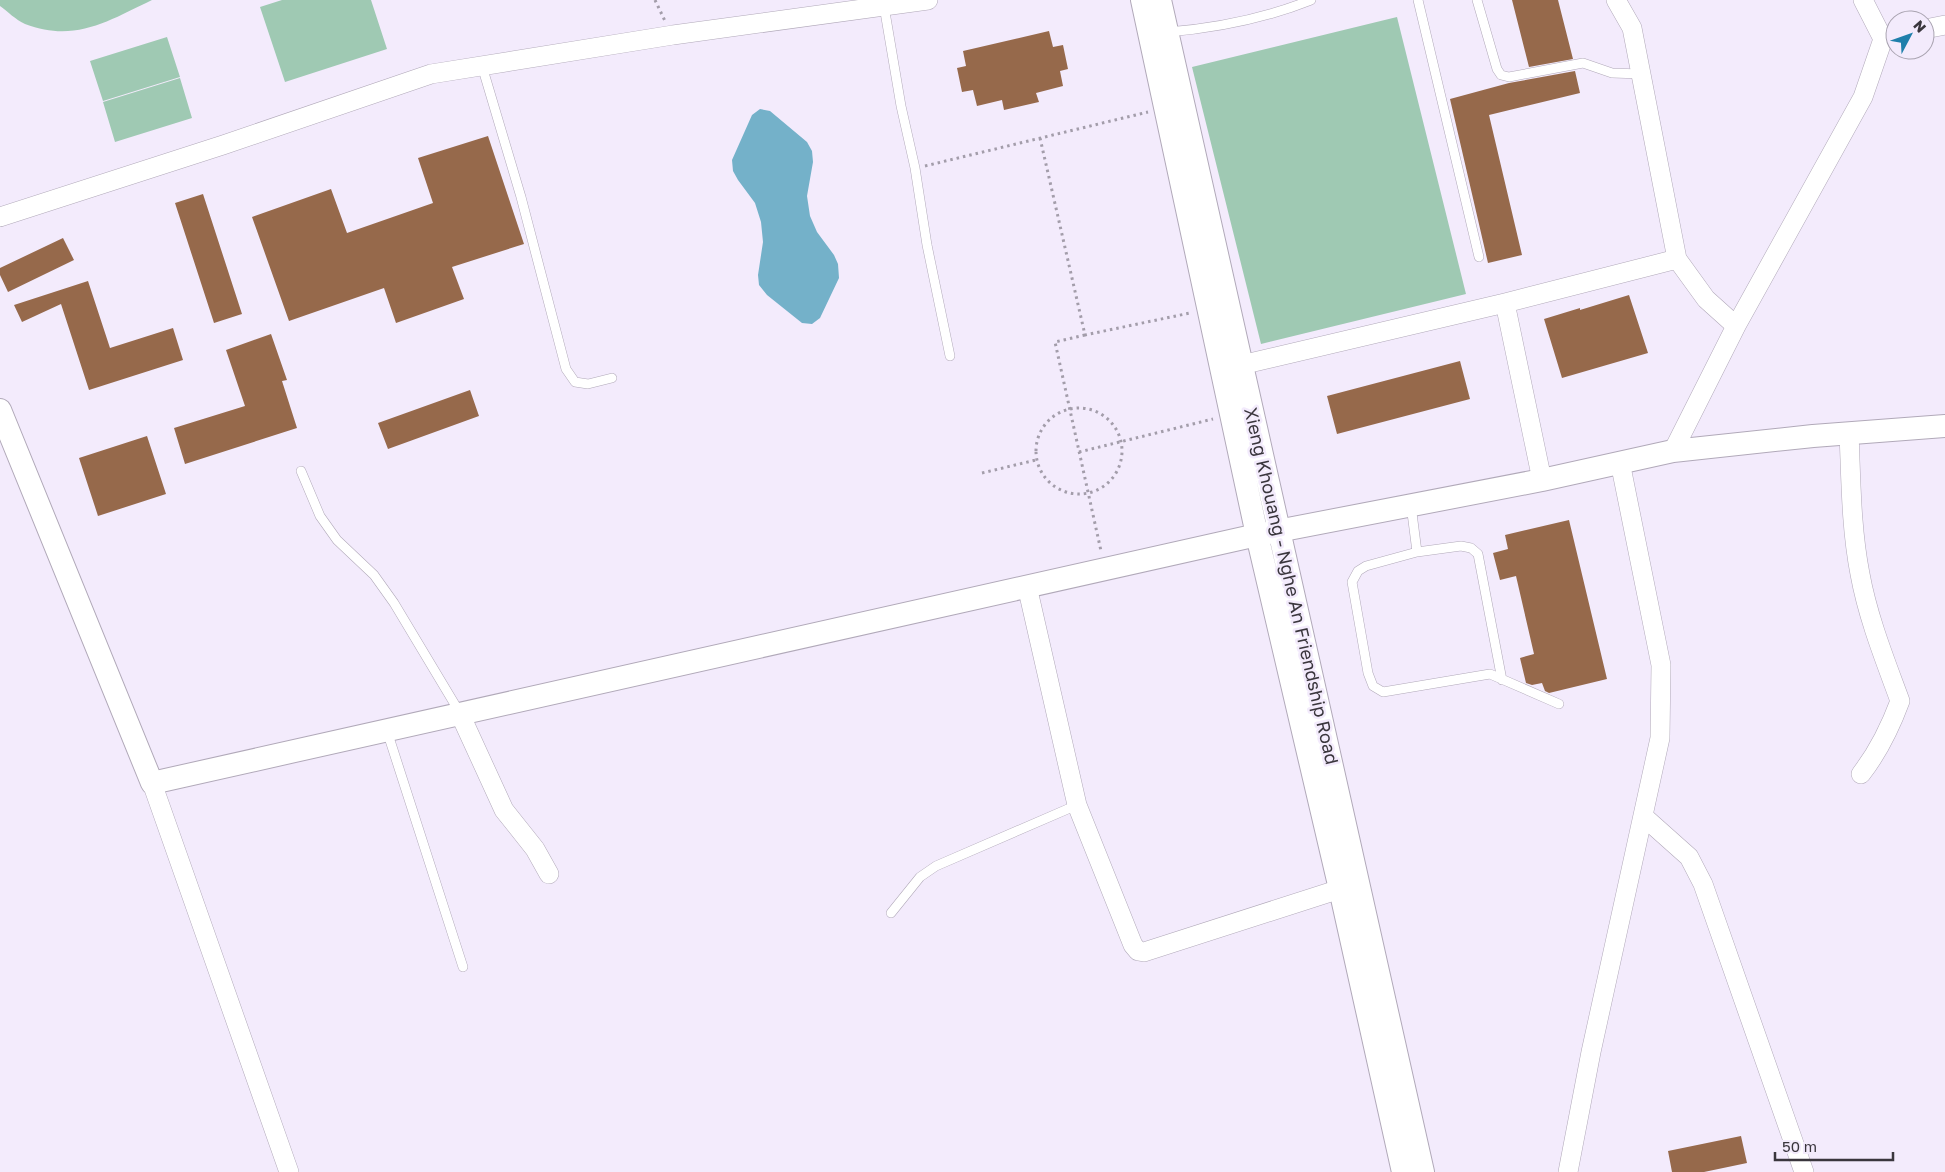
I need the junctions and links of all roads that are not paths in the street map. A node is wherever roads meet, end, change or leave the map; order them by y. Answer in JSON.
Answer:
{"nodes":[{"id":1,"x":928,"y":0,"type":"edge"},
{"id":2,"x":1142,"y":0,"type":"edge"},
{"id":3,"x":1160,"y":0,"type":"edge"},
{"id":4,"x":1311,"y":0,"type":"edge"},
{"id":5,"x":1418,"y":0,"type":"edge"},
{"id":6,"x":1477,"y":0,"type":"edge"},
{"id":7,"x":1616,"y":0,"type":"edge"},
{"id":8,"x":1863,"y":0,"type":"edge"},
{"id":9,"x":884,"y":6,"type":"junction"},
{"id":10,"x":1885,"y":31,"type":"edge"},
{"id":11,"x":1168,"y":32,"type":"junction"},
{"id":12,"x":1885,"y":46,"type":"edge"},
{"id":13,"x":482,"y":66,"type":"junction"},
{"id":14,"x":1641,"y":74,"type":"junction"},
{"id":15,"x":0,"y":217,"type":"edge"},
{"id":16,"x":1479,"y":256,"type":"dead end"},
{"id":17,"x":1677,"y":259,"type":"junction"},
{"id":18,"x":1505,"y":304,"type":"junction"},
{"id":19,"x":1736,"y":326,"type":"junction"},
{"id":20,"x":950,"y":356,"type":"dead end"},
{"id":21,"x":1241,"y":365,"type":"junction"},
{"id":22,"x":612,"y":378,"type":"dead end"},
{"id":23,"x":0,"y":410,"type":"edge"},
{"id":24,"x":1945,"y":426,"type":"edge"},
{"id":25,"x":1849,"y":433,"type":"junction"},
{"id":26,"x":1674,"y":451,"type":"junction"},
{"id":27,"x":1620,"y":462,"type":"junction"},
{"id":28,"x":301,"y":471,"type":"dead end"},
{"id":29,"x":1542,"y":480,"type":"junction"},
{"id":30,"x":1411,"y":505,"type":"junction"},
{"id":31,"x":1267,"y":533,"type":"junction"},
{"id":32,"x":1418,"y":552,"type":"junction"},
{"id":33,"x":1027,"y":586,"type":"junction"},
{"id":34,"x":1502,"y":680,"type":"junction"},
{"id":35,"x":1559,"y":704,"type":"dead end"},
{"id":36,"x":460,"y":714,"type":"junction"},
{"id":37,"x":387,"y":730,"type":"junction"},
{"id":38,"x":1861,"y":774,"type":"dead end"},
{"id":39,"x":152,"y":783,"type":"junction"},
{"id":40,"x":1077,"y":805,"type":"junction"},
{"id":41,"x":1643,"y":816,"type":"junction"},
{"id":42,"x":549,"y":874,"type":"dead end"},
{"id":43,"x":1340,"y":889,"type":"junction"},
{"id":44,"x":891,"y":913,"type":"dead end"},
{"id":45,"x":463,"y":967,"type":"dead end"},
{"id":46,"x":290,"y":1172,"type":"edge"},
{"id":47,"x":1403,"y":1172,"type":"edge"},
{"id":48,"x":1422,"y":1172,"type":"edge"},
{"id":49,"x":1568,"y":1172,"type":"edge"},
{"id":50,"x":1804,"y":1172,"type":"edge"}],
"edges":[{"from":1,"to":9,"type":"street"},
{"from":2,"to":31,"type":"street","name":"Xieng Khouang - Nghe An Friendship Road"},
{"from":3,"to":11,"type":"street","name":"Xieng Khouang - Nghe An Friendship Road"},
{"from":4,"to":11,"type":"lane"},
{"from":5,"to":16,"type":"lane"},
{"from":6,"to":14,"type":"lane"},
{"from":7,"to":14,"type":"street"},
{"from":8,"to":10,"type":"street"},
{"from":9,"to":13,"type":"street"},
{"from":9,"to":20,"type":"lane"},
{"from":11,"to":21,"type":"street","name":"Xieng Khouang - Nghe An Friendship Road"},
{"from":12,"to":19,"type":"street"},
{"from":13,"to":15,"type":"street"},
{"from":13,"to":22,"type":"lane"},
{"from":14,"to":17,"type":"street"},
{"from":17,"to":18,"type":"street"},
{"from":17,"to":19,"type":"street"},
{"from":18,"to":21,"type":"street"},
{"from":18,"to":29,"type":"street"},
{"from":19,"to":26,"type":"street"},
{"from":21,"to":31,"type":"street","name":"Xieng Khouang - Nghe An Friendship Road"},
{"from":23,"to":39,"type":"street"},
{"from":24,"to":25,"type":"street"},
{"from":25,"to":26,"type":"street"},
{"from":25,"to":38,"type":"street"},
{"from":26,"to":27,"type":"street"},
{"from":27,"to":29,"type":"street"},
{"from":27,"to":41,"type":"street"},
{"from":28,"to":36,"type":"lane"},
{"from":29,"to":30,"type":"street"},
{"from":30,"to":31,"type":"street"},
{"from":30,"to":32,"type":"lane"},
{"from":31,"to":33,"type":"street"},
{"from":31,"to":43,"type":"street","name":"Xieng Khouang - Nghe An Friendship Road"},
{"from":31,"to":48,"type":"street","name":"Xieng Khouang - Nghe An Friendship Road"},
{"from":32,"to":34,"type":"lane"},
{"from":32,"to":34,"type":"lane"},
{"from":33,"to":36,"type":"street"},
{"from":33,"to":40,"type":"street"},
{"from":34,"to":35,"type":"lane"},
{"from":36,"to":37,"type":"street"},
{"from":36,"to":42,"type":"street"},
{"from":37,"to":39,"type":"street"},
{"from":37,"to":45,"type":"lane"},
{"from":39,"to":46,"type":"street"},
{"from":40,"to":43,"type":"street"},
{"from":40,"to":44,"type":"lane"},
{"from":41,"to":49,"type":"street"},
{"from":41,"to":50,"type":"street"},
{"from":43,"to":47,"type":"street","name":"Xieng Khouang - Nghe An Friendship Road"}]}
